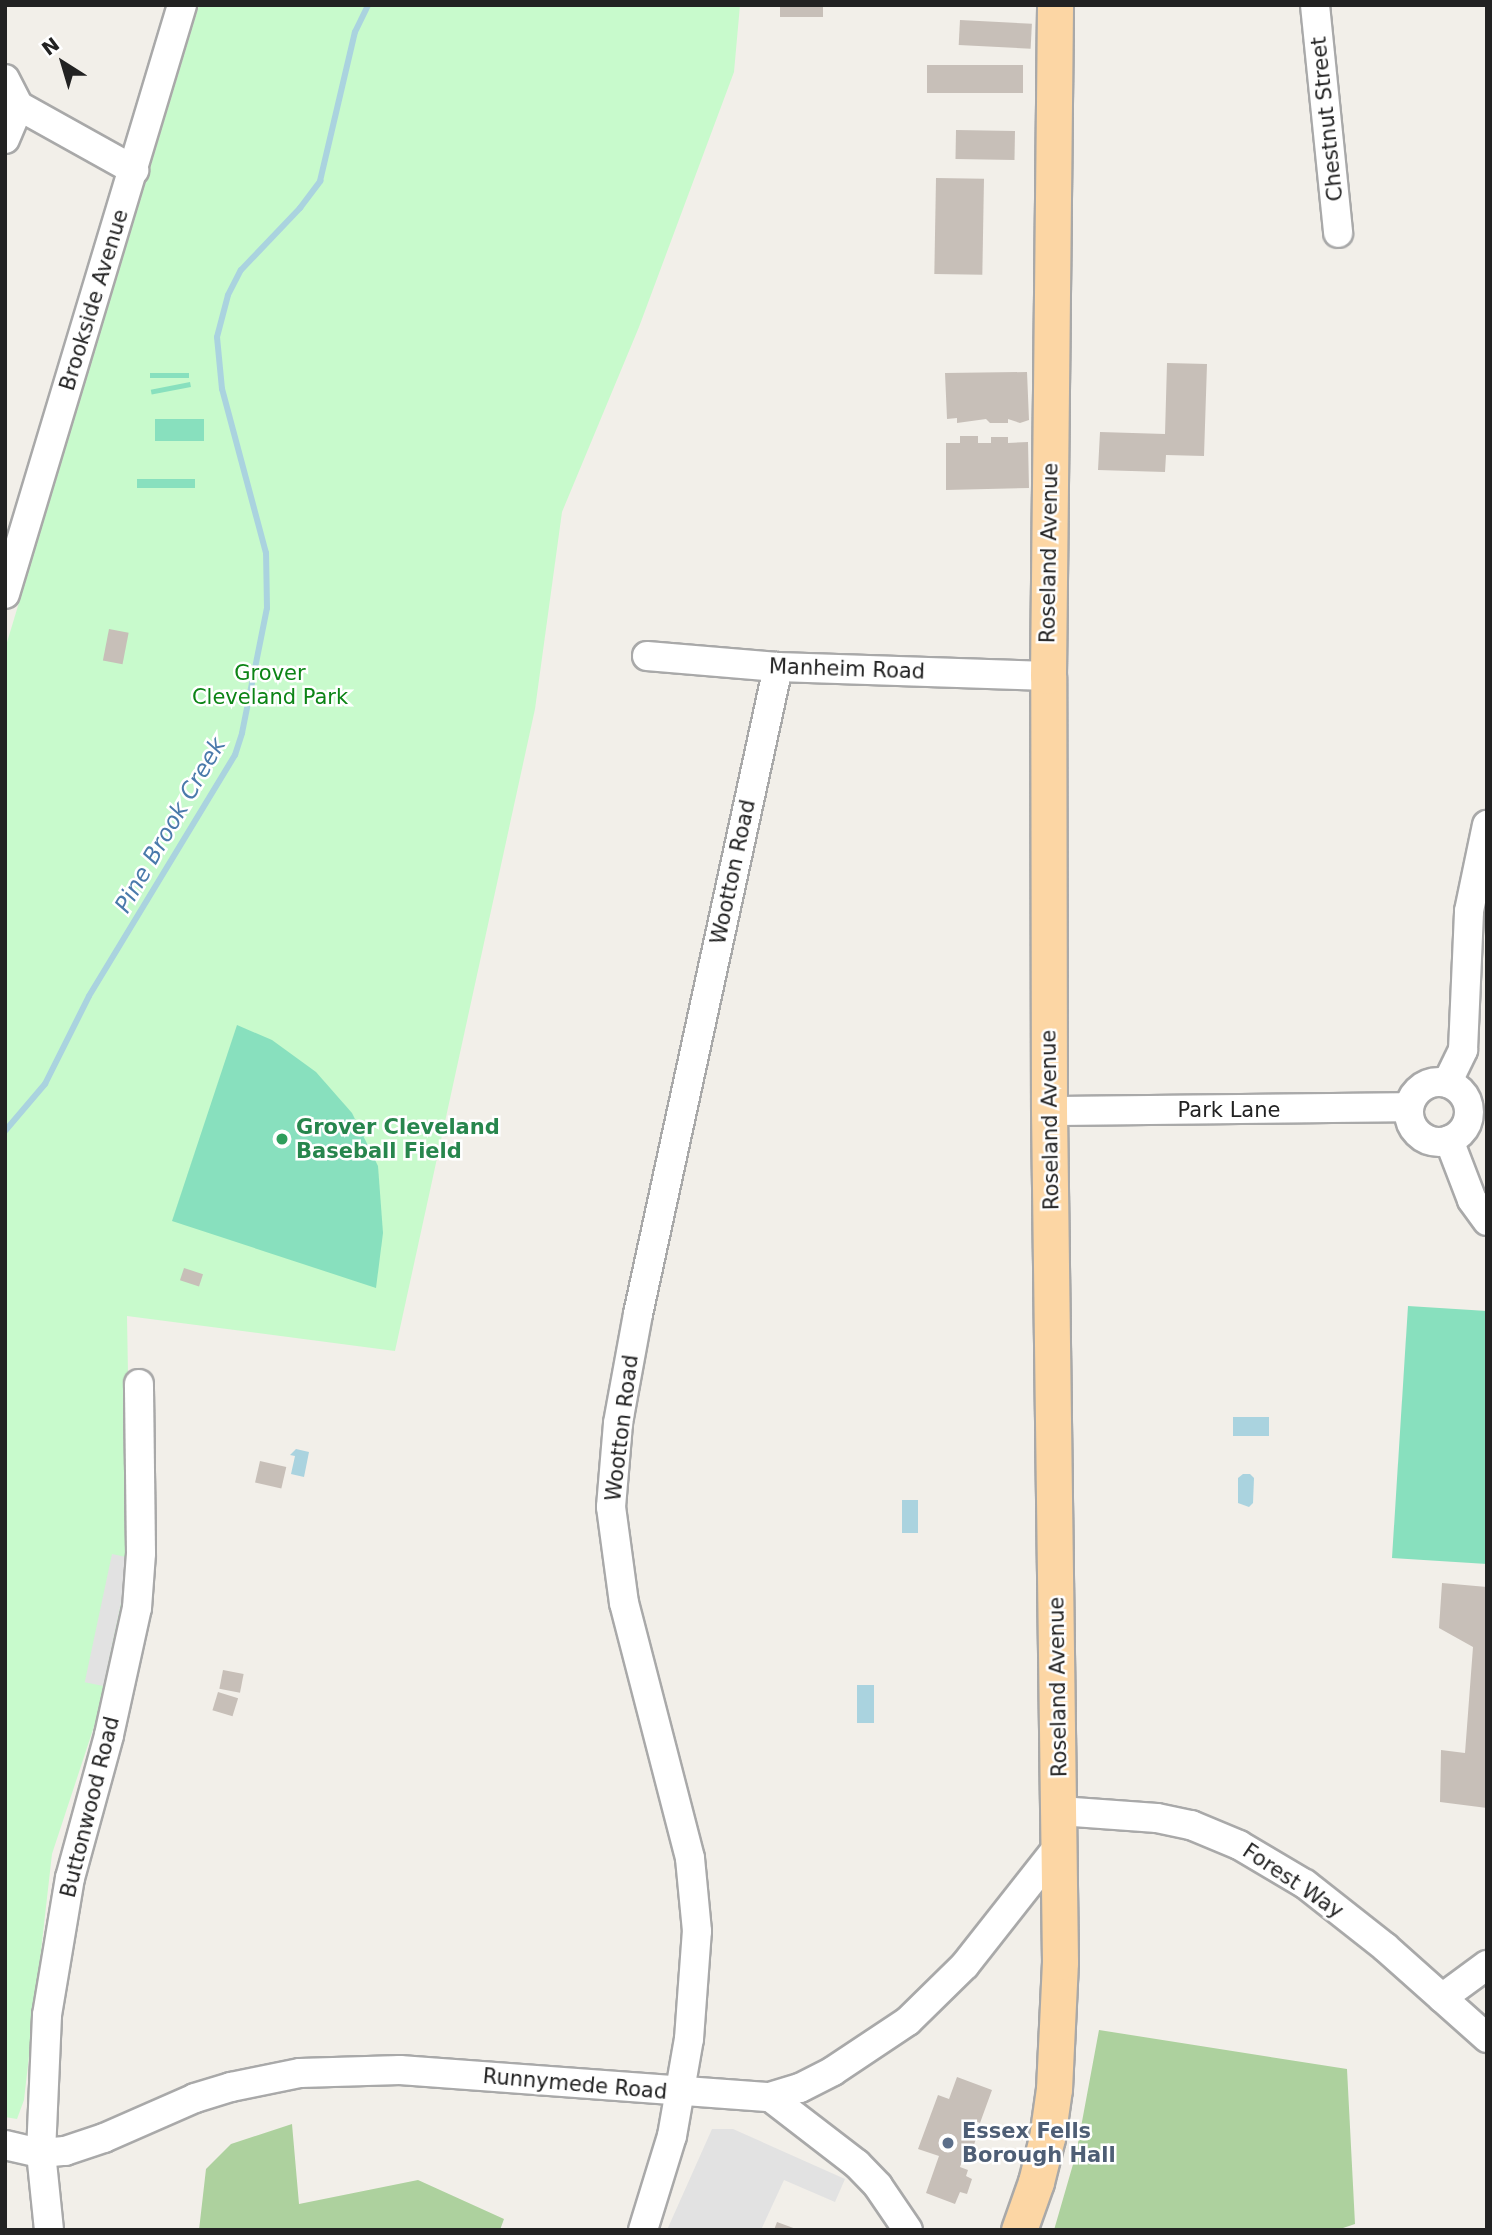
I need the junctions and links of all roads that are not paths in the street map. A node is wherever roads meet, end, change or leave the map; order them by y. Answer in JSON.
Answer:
{"nodes":[{"id":1,"x":182,"y":5,"type":"edge"},
{"id":2,"x":1055,"y":5,"type":"edge"},
{"id":3,"x":1315,"y":5,"type":"edge"},
{"id":4,"x":5,"y":79,"type":"edge"},
{"id":5,"x":19,"y":106,"type":"junction"},
{"id":6,"x":5,"y":139,"type":"edge"},
{"id":7,"x":134,"y":170,"type":"junction"},
{"id":8,"x":1338,"y":233,"type":"dead end"},
{"id":9,"x":5,"y":594,"type":"edge"},
{"id":10,"x":647,"y":656,"type":"dead end"},
{"id":11,"x":778,"y":667,"type":"junction"},
{"id":12,"x":1048,"y":676,"type":"junction"},
{"id":13,"x":1487,"y":825,"type":"edge"},
{"id":14,"x":1447,"y":1083,"type":"junction"},
{"id":15,"x":1409,"y":1107,"type":"junction"},
{"id":16,"x":1049,"y":1111,"type":"junction"},
{"id":17,"x":1449,"y":1140,"type":"junction"},
{"id":18,"x":1487,"y":1221,"type":"edge"},
{"id":19,"x":139,"y":1384,"type":"dead end"},
{"id":20,"x":1060,"y":1811,"type":"junction"},
{"id":21,"x":1058,"y":1847,"type":"junction"},
{"id":22,"x":1487,"y":1965,"type":"edge"},
{"id":23,"x":1442,"y":1998,"type":"junction"},
{"id":24,"x":1487,"y":2038,"type":"edge"},
{"id":25,"x":680,"y":2092,"type":"junction"},
{"id":26,"x":770,"y":2097,"type":"junction"},
{"id":27,"x":5,"y":2145,"type":"edge"},
{"id":28,"x":41,"y":2153,"type":"junction"},
{"id":29,"x":49,"y":2230,"type":"edge"},
{"id":30,"x":643,"y":2230,"type":"edge"},
{"id":31,"x":908,"y":2230,"type":"edge"},
{"id":32,"x":1018,"y":2230,"type":"edge"}],
"edges":[{"from":1,"to":7,"type":"street","name":"Brookside Avenue"},
{"from":2,"to":12,"type":"main road","name":"Roseland Avenue"},
{"from":3,"to":8,"type":"street","name":"Chestnut Street"},
{"from":4,"to":5,"type":"street"},
{"from":5,"to":6,"type":"street"},
{"from":5,"to":7,"type":"street"},
{"from":7,"to":9,"type":"street","name":"Brookside Avenue"},
{"from":10,"to":11,"type":"street","name":"Manheim Road"},
{"from":11,"to":12,"type":"street","name":"Manheim Road"},
{"from":11,"to":25,"type":"street","name":"Wootton Road"},
{"from":12,"to":16,"type":"main road","name":"Roseland Avenue"},
{"from":13,"to":14,"type":"street"},
{"from":14,"to":15,"type":"street"},
{"from":14,"to":17,"type":"street"},
{"from":15,"to":16,"type":"street","name":"Park Lane"},
{"from":15,"to":17,"type":"street"},
{"from":16,"to":20,"type":"main road","name":"Roseland Avenue"},
{"from":17,"to":18,"type":"street"},
{"from":19,"to":28,"type":"street","name":"Buttonwood Road"},
{"from":20,"to":21,"type":"main road","name":"Roseland Avenue"},
{"from":20,"to":23,"type":"street","name":"Forest Way"},
{"from":21,"to":26,"type":"street","name":"Runnymede Road"},
{"from":21,"to":32,"type":"main road","name":"Roseland Avenue"},
{"from":22,"to":23,"type":"street"},
{"from":23,"to":24,"type":"street","name":"Forest Way"},
{"from":25,"to":26,"type":"street","name":"Runnymede Road"},
{"from":25,"to":28,"type":"street","name":"Runnymede Road"},
{"from":25,"to":30,"type":"street","name":"Wootton Road"},
{"from":26,"to":31,"type":"street"},
{"from":27,"to":28,"type":"street","name":"Runnymede Road"},
{"from":28,"to":29,"type":"street","name":"Buttonwood Road"}]}
